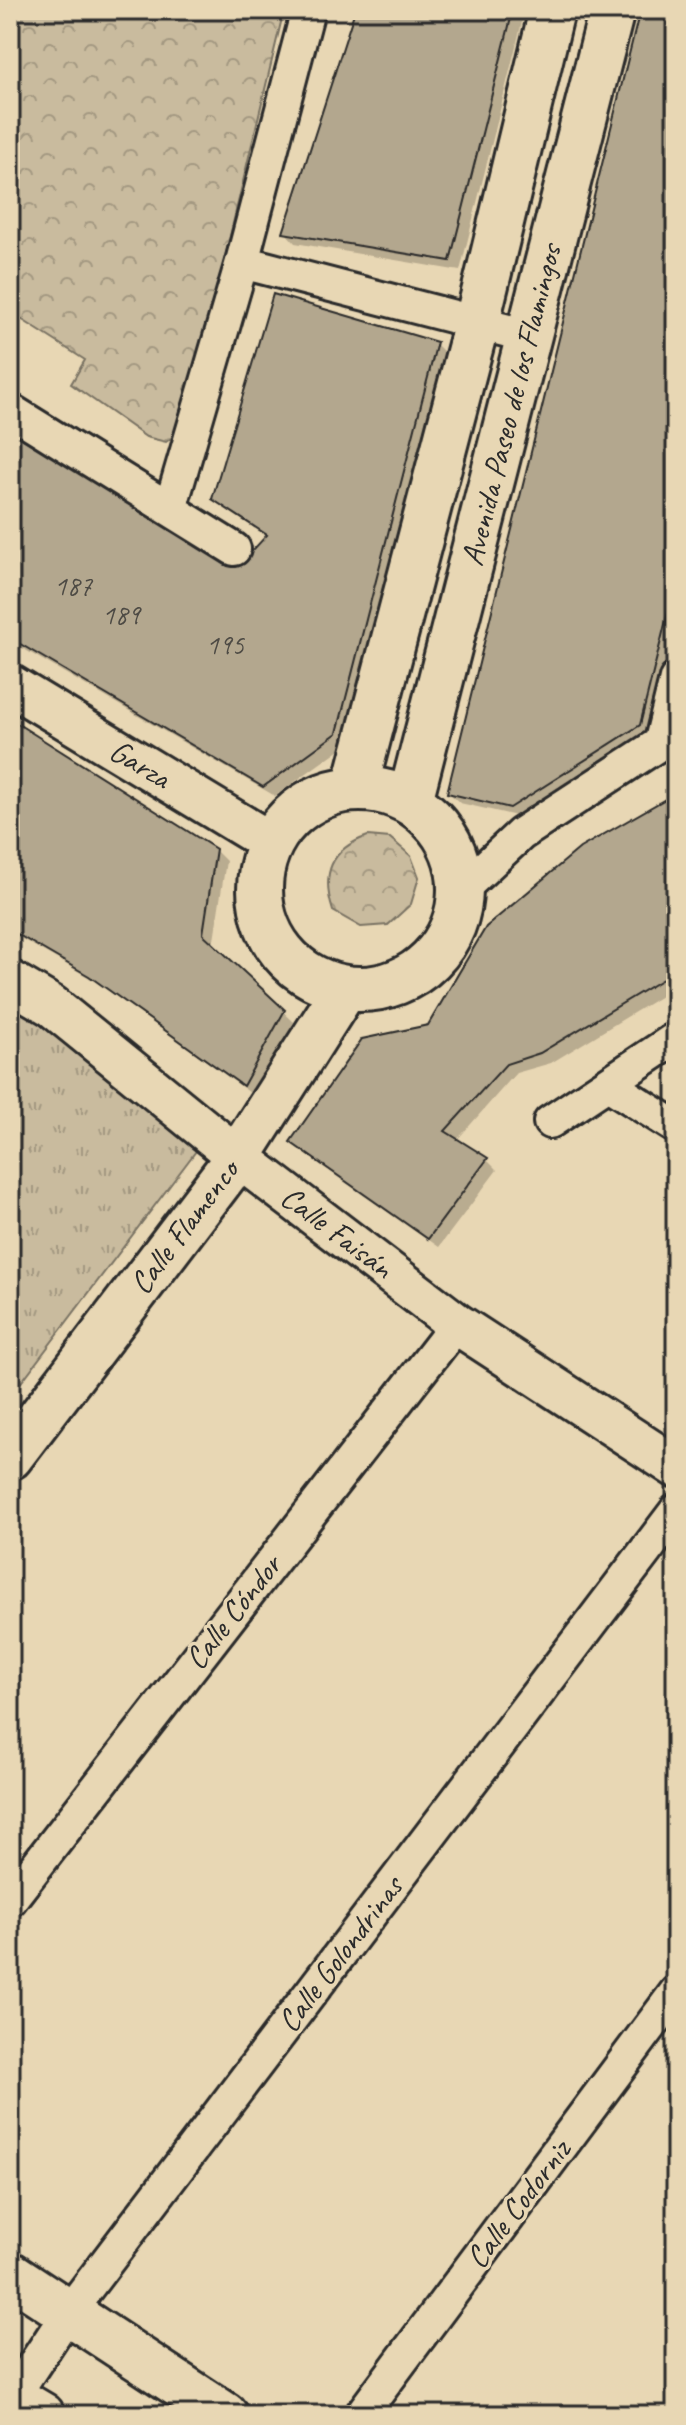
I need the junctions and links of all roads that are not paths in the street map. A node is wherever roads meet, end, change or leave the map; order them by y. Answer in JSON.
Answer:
{"nodes":[{"id":1,"x":308,"y":10,"type":"edge"},
{"id":2,"x":552,"y":10,"type":"edge"},
{"id":3,"x":612,"y":10,"type":"edge"},
{"id":4,"x":242,"y":262,"type":"junction"},
{"id":5,"x":477,"y":322,"type":"junction"},
{"id":6,"x":528,"y":336,"type":"junction"},
{"id":7,"x":10,"y":410,"type":"edge"},
{"id":8,"x":170,"y":509,"type":"junction"},
{"id":9,"x":234,"y":549,"type":"dead end"},
{"id":10,"x":676,"y":679,"type":"edge"},
{"id":11,"x":10,"y":685,"type":"edge"},
{"id":12,"x":668,"y":737,"type":"edge"},
{"id":13,"x":355,"y":788,"type":"junction"},
{"id":14,"x":410,"y":801,"type":"junction"},
{"id":15,"x":271,"y":843,"type":"junction"},
{"id":16,"x":462,"y":889,"type":"junction"},
{"id":17,"x":10,"y":981,"type":"edge"},
{"id":18,"x":345,"y":989,"type":"junction"},
{"id":19,"x":676,"y":1038,"type":"edge"},
{"id":20,"x":608,"y":1084,"type":"junction"},
{"id":21,"x":550,"y":1122,"type":"dead end"},
{"id":22,"x":676,"y":1127,"type":"edge"},
{"id":23,"x":238,"y":1157,"type":"junction"},
{"id":24,"x":457,"y":1324,"type":"junction"},
{"id":25,"x":10,"y":1457,"type":"edge"},
{"id":26,"x":676,"y":1467,"type":"edge"},
{"id":27,"x":676,"y":1511,"type":"edge"},
{"id":28,"x":10,"y":1900,"type":"edge"},
{"id":29,"x":676,"y":1992,"type":"edge"},
{"id":30,"x":10,"y":2274,"type":"edge"},
{"id":31,"x":68,"y":2313,"type":"junction"},
{"id":32,"x":18,"y":2402,"type":"edge"},
{"id":33,"x":225,"y":2415,"type":"edge"},
{"id":34,"x":361,"y":2415,"type":"edge"}],
"edges":[{"from":1,"to":4,"type":"street"},
{"from":2,"to":5,"type":"main road","name":"Avenida Paseo de los Flamingos"},
{"from":3,"to":6,"type":"main road","name":"Avenida Paseo de los Flamingos"},
{"from":4,"to":5,"type":"street"},
{"from":4,"to":8,"type":"street"},
{"from":5,"to":6,"type":"street"},
{"from":5,"to":13,"type":"main road","name":"Avenida Paseo de los Flamingos"},
{"from":6,"to":14,"type":"main road","name":"Avenida Paseo de los Flamingos"},
{"from":7,"to":8,"type":"street"},
{"from":8,"to":9,"type":"street"},
{"from":10,"to":12,"type":"street"},
{"from":11,"to":15,"type":"street","name":"Garza"},
{"from":12,"to":16,"type":"street"},
{"from":13,"to":14,"type":"main road"},
{"from":13,"to":15,"type":"main road"},
{"from":14,"to":16,"type":"main road"},
{"from":15,"to":18,"type":"main road"},
{"from":16,"to":18,"type":"main road"},
{"from":17,"to":23,"type":"street","name":"Calle Faisán"},
{"from":18,"to":23,"type":"main road","name":"Calle Flamenco"},
{"from":19,"to":20,"type":"street"},
{"from":20,"to":21,"type":"street"},
{"from":20,"to":22,"type":"street"},
{"from":23,"to":24,"type":"street","name":"Calle Faisán"},
{"from":23,"to":25,"type":"main road","name":"Calle Flamenco"},
{"from":24,"to":26,"type":"street","name":"Calle Faisán"},
{"from":24,"to":28,"type":"street","name":"Calle Cóndor"},
{"from":27,"to":31,"type":"street","name":"Calle Golondrinas"},
{"from":29,"to":34,"type":"street","name":"Calle Codorniz"},
{"from":30,"to":31,"type":"main road"},
{"from":31,"to":32,"type":"street","name":"Calle Golondrinas"},
{"from":31,"to":33,"type":"main road"}]}
